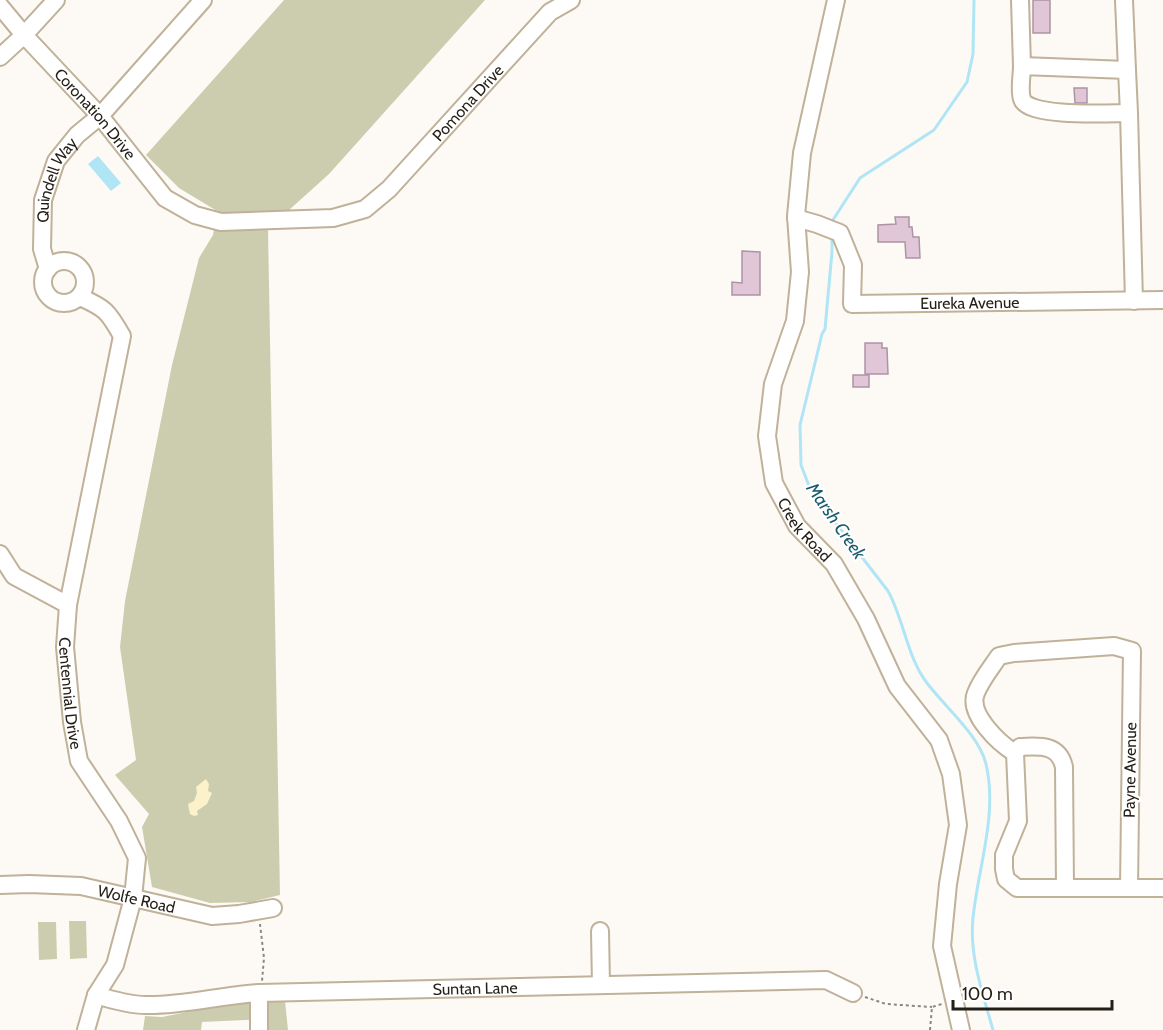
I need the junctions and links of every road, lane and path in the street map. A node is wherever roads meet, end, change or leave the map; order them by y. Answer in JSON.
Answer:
{"nodes":[{"id":1,"x":56,"y":0,"type":"edge"},
{"id":2,"x":203,"y":0,"type":"edge"},
{"id":3,"x":571,"y":0,"type":"edge"},
{"id":4,"x":836,"y":0,"type":"edge"},
{"id":5,"x":1020,"y":0,"type":"edge"},
{"id":6,"x":1125,"y":0,"type":"edge"},
{"id":7,"x":0,"y":6,"type":"edge"},
{"id":8,"x":24,"y":35,"type":"junction"},
{"id":9,"x":0,"y":57,"type":"edge"},
{"id":10,"x":1023,"y":66,"type":"junction"},
{"id":11,"x":1127,"y":70,"type":"junction"},
{"id":12,"x":1129,"y":113,"type":"junction"},
{"id":13,"x":100,"y":116,"type":"junction"},
{"id":14,"x":365,"y":209,"type":"joint"},
{"id":15,"x":796,"y":218,"type":"junction"},
{"id":16,"x":48,"y":269,"type":"junction"},
{"id":17,"x":80,"y":297,"type":"junction"},
{"id":18,"x":1163,"y":300,"type":"edge"},
{"id":19,"x":1134,"y":301,"type":"junction"},
{"id":20,"x":0,"y":554,"type":"edge"},
{"id":21,"x":68,"y":605,"type":"junction"},
{"id":22,"x":1015,"y":753,"type":"junction"},
{"id":23,"x":0,"y":885,"type":"edge"},
{"id":24,"x":1065,"y":888,"type":"junction"},
{"id":25,"x":1129,"y":888,"type":"junction"},
{"id":26,"x":1163,"y":888,"type":"edge"},
{"id":27,"x":133,"y":898,"type":"junction"},
{"id":28,"x":266,"y":909,"type":"joint"},
{"id":29,"x":600,"y":931,"type":"dead end"},
{"id":30,"x":602,"y":985,"type":"junction"},
{"id":31,"x":261,"y":993,"type":"junction"},
{"id":32,"x":853,"y":993,"type":"joint"},
{"id":33,"x":96,"y":995,"type":"junction"},
{"id":34,"x":954,"y":1001,"type":"junction"},
{"id":35,"x":932,"y":1006,"type":"junction"},
{"id":36,"x":86,"y":1030,"type":"edge"},
{"id":37,"x":259,"y":1030,"type":"edge"},
{"id":38,"x":930,"y":1030,"type":"edge"},
{"id":39,"x":961,"y":1030,"type":"edge"}],
"edges":[{"from":1,"to":8,"type":"street"},
{"from":2,"to":13,"type":"street","name":"Quindell Way"},
{"from":3,"to":14,"type":"street","name":"Pomona Drive"},
{"from":4,"to":15,"type":"street","name":"Creek Road"},
{"from":5,"to":10,"type":"street"},
{"from":6,"to":11,"type":"street"},
{"from":7,"to":8,"type":"street","name":"Coronation Drive"},
{"from":8,"to":9,"type":"street"},
{"from":8,"to":13,"type":"street","name":"Coronation Drive"},
{"from":10,"to":11,"type":"street"},
{"from":10,"to":12,"type":"street"},
{"from":11,"to":12,"type":"street"},
{"from":12,"to":19,"type":"street"},
{"from":13,"to":14,"type":"street","name":"Coronation Drive"},
{"from":13,"to":16,"type":"street","name":"Quindell Way"},
{"from":15,"to":19,"type":"street","name":"Eureka Avenue"},
{"from":15,"to":34,"type":"street","name":"Creek Road"},
{"from":16,"to":17,"type":"street","name":"Quindell Way"},
{"from":16,"to":17,"type":"street"},
{"from":17,"to":21,"type":"street","name":"Centennial Drive"},
{"from":18,"to":19,"type":"street","name":"Eureka Avenue"},
{"from":20,"to":21,"type":"street"},
{"from":21,"to":27,"type":"street","name":"Centennial Drive"},
{"from":22,"to":24,"type":"street"},
{"from":22,"to":24,"type":"street"},
{"from":22,"to":25,"type":"street","name":"Payne Avenue"},
{"from":23,"to":27,"type":"street","name":"Wolfe Road"},
{"from":24,"to":25,"type":"street"},
{"from":25,"to":26,"type":"street"},
{"from":27,"to":28,"type":"street","name":"Wolfe Road"},
{"from":27,"to":33,"type":"street","name":"Centennial Drive"},
{"from":28,"to":31,"type":"path"},
{"from":29,"to":30,"type":"street"},
{"from":30,"to":31,"type":"street","name":"Suntan Lane"},
{"from":30,"to":32,"type":"street","name":"Suntan Lane"},
{"from":31,"to":33,"type":"street","name":"Suntan Lane"},
{"from":31,"to":37,"type":"street"},
{"from":32,"to":35,"type":"path"},
{"from":33,"to":36,"type":"street","name":"Centennial Drive"},
{"from":34,"to":35,"type":"path"},
{"from":34,"to":39,"type":"street","name":"Creek Road"},
{"from":35,"to":38,"type":"path"}]}
